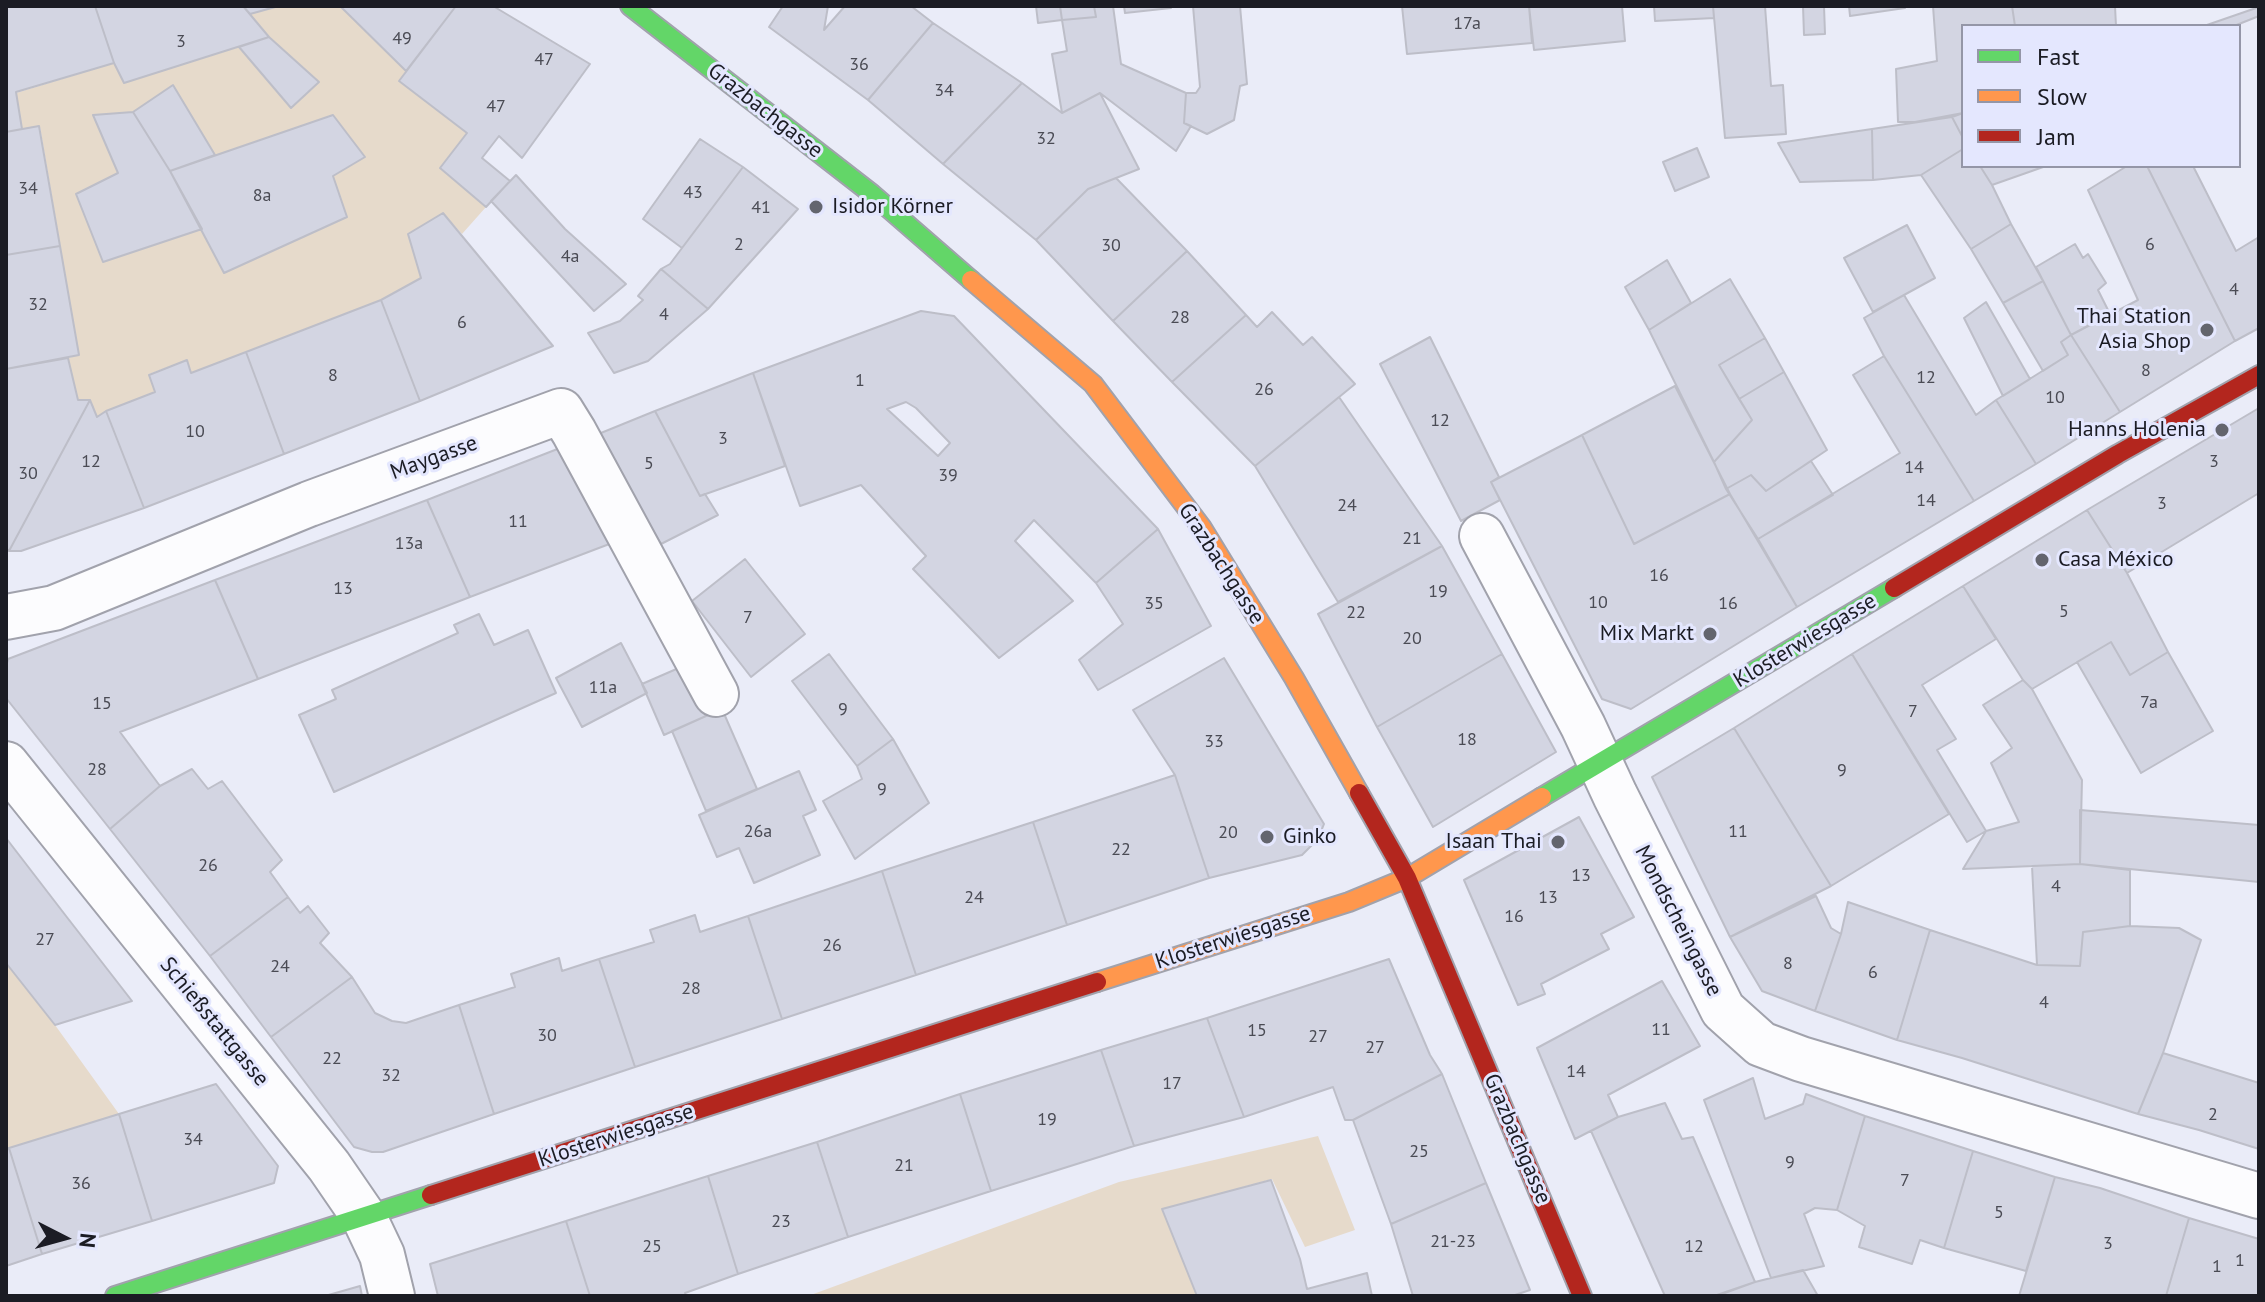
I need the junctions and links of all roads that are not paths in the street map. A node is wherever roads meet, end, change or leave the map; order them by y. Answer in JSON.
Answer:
{"nodes":[{"id":1,"x":630,"y":6,"type":"edge"},
{"id":2,"x":2259,"y":375,"type":"edge"},
{"id":3,"x":1482,"y":536,"type":"dead end"},
{"id":4,"x":6,"y":617,"type":"edge"},
{"id":5,"x":716,"y":694,"type":"dead end"},
{"id":6,"x":1600,"y":763,"type":"junction"},
{"id":7,"x":6,"y":764,"type":"edge"},
{"id":8,"x":1407,"y":878,"type":"junction"},
{"id":9,"x":2259,"y":1196,"type":"edge"},
{"id":10,"x":364,"y":1217,"type":"junction"},
{"id":11,"x":115,"y":1296,"type":"edge"},
{"id":12,"x":392,"y":1296,"type":"edge"},
{"id":13,"x":1582,"y":1296,"type":"edge"}],
"edges":[{"from":1,"to":8,"type":"street","name":"Grazbachgasse"},
{"from":2,"to":6,"type":"street","name":"Klosterwiesgasse"},
{"from":3,"to":6,"type":"street","name":"Mondscheingasse"},
{"from":4,"to":5,"type":"street","name":"Maygasse"},
{"from":6,"to":8,"type":"street","name":"Klosterwiesgasse"},
{"from":6,"to":9,"type":"street","name":"Mondscheingasse"},
{"from":7,"to":10,"type":"street","name":"Schießstattgasse"},
{"from":8,"to":10,"type":"street","name":"Klosterwiesgasse"},
{"from":8,"to":13,"type":"street","name":"Grazbachgasse"},
{"from":10,"to":11,"type":"street","name":"Klosterwiesgasse"},
{"from":10,"to":12,"type":"street","name":"Schießstattgasse"}]}
